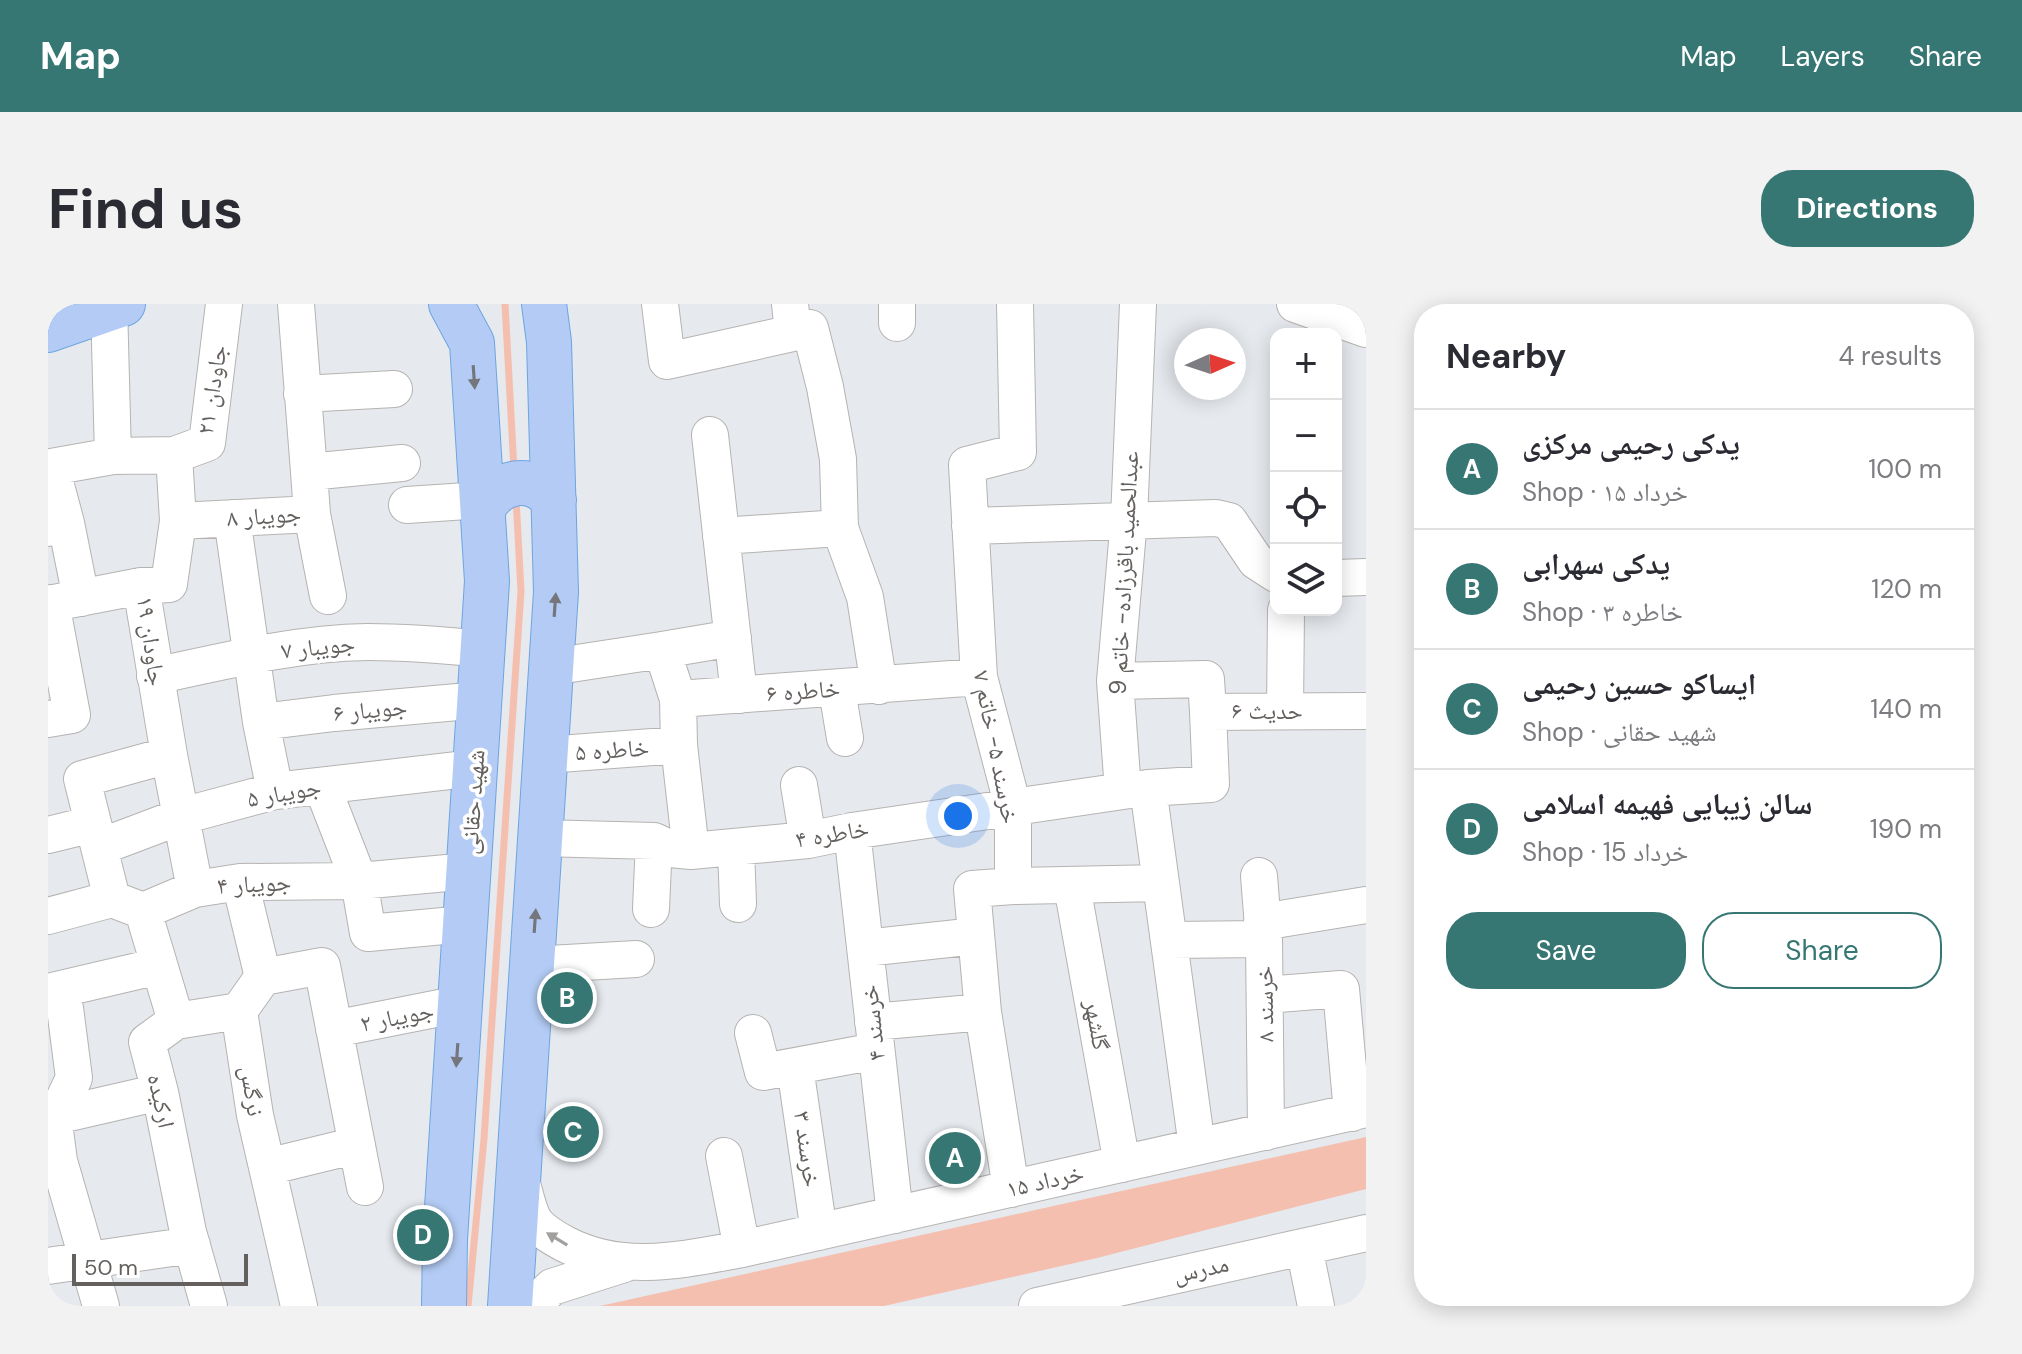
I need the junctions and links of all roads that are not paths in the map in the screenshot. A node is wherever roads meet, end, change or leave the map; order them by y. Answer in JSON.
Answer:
{"nodes":[{"id":1,"x":224,"y":304,"type":"edge"},
{"id":2,"x":296,"y":304,"type":"edge"},
{"id":3,"x":451,"y":304,"type":"edge"},
{"id":4,"x":549,"y":304,"type":"edge"},
{"id":5,"x":660,"y":304,"type":"edge"},
{"id":6,"x":1015,"y":304,"type":"edge"},
{"id":7,"x":1138,"y":304,"type":"edge"},
{"id":8,"x":1295,"y":304,"type":"edge"},
{"id":9,"x":114,"y":306,"type":"edge"},
{"id":10,"x":791,"y":318,"type":"edge"},
{"id":11,"x":1366,"y":329,"type":"edge"},
{"id":12,"x":48,"y":330,"type":"edge"},
{"id":13,"x":394,"y":389,"type":"dead end"},
{"id":14,"x":302,"y":394,"type":"junction"},
{"id":15,"x":710,"y":435,"type":"dead end"},
{"id":16,"x":174,"y":455,"type":"junction"},
{"id":17,"x":113,"y":456,"type":"junction"},
{"id":18,"x":402,"y":463,"type":"dead end"},
{"id":19,"x":50,"y":466,"type":"edge"},
{"id":20,"x":309,"y":472,"type":"junction"},
{"id":21,"x":554,"y":500,"type":"junction"},
{"id":22,"x":483,"y":504,"type":"junction"},
{"id":23,"x":407,"y":505,"type":"dead end"},
{"id":24,"x":312,"y":514,"type":"junction"},
{"id":25,"x":232,"y":518,"type":"junction"},
{"id":26,"x":1129,"y":519,"type":"junction"},
{"id":27,"x":178,"y":521,"type":"junction"},
{"id":28,"x":57,"y":526,"type":"edge"},
{"id":29,"x":970,"y":526,"type":"junction"},
{"id":30,"x":840,"y":528,"type":"junction"},
{"id":31,"x":721,"y":536,"type":"junction"},
{"id":32,"x":1270,"y":570,"type":"edge"},
{"id":33,"x":1366,"y":577,"type":"edge"},
{"id":34,"x":1342,"y":578,"type":"edge"},
{"id":35,"x":141,"y":586,"type":"junction"},
{"id":36,"x":328,"y":596,"type":"dead end"},
{"id":37,"x":60,"y":602,"type":"edge"},
{"id":38,"x":1286,"y":616,"type":"edge"},
{"id":39,"x":733,"y":638,"type":"junction"},
{"id":40,"x":483,"y":649,"type":"junction"},
{"id":41,"x":662,"y":650,"type":"junction"},
{"id":42,"x":252,"y":655,"type":"junction"},
{"id":43,"x":551,"y":667,"type":"junction"},
{"id":44,"x":155,"y":676,"type":"junction"},
{"id":45,"x":979,"y":677,"type":"junction"},
{"id":46,"x":1115,"y":681,"type":"junction"},
{"id":47,"x":879,"y":686,"type":"junction"},
{"id":48,"x":837,"y":690,"type":"junction"},
{"id":49,"x":739,"y":695,"type":"junction"},
{"id":50,"x":678,"y":699,"type":"junction"},
{"id":51,"x":480,"y":700,"type":"junction"},
{"id":52,"x":1285,"y":711,"type":"junction"},
{"id":53,"x":1366,"y":711,"type":"edge"},
{"id":54,"x":1208,"y":712,"type":"junction"},
{"id":55,"x":48,"y":719,"type":"edge"},
{"id":56,"x":261,"y":722,"type":"junction"},
{"id":57,"x":845,"y":738,"type":"dead end"},
{"id":58,"x":679,"y":745,"type":"junction"},
{"id":59,"x":169,"y":755,"type":"junction"},
{"id":60,"x":546,"y":755,"type":"junction"},
{"id":61,"x":475,"y":768,"type":"junction"},
{"id":62,"x":799,"y":785,"type":"dead end"},
{"id":63,"x":322,"y":786,"type":"junction"},
{"id":64,"x":1136,"y":790,"type":"junction"},
{"id":65,"x":275,"y":791,"type":"junction"},
{"id":66,"x":1013,"y":807,"type":"junction"},
{"id":67,"x":182,"y":816,"type":"junction"},
{"id":68,"x":852,"y":831,"type":"junction"},
{"id":69,"x":48,"y":835,"type":"edge"},
{"id":70,"x":97,"y":836,"type":"junction"},
{"id":71,"x":540,"y":838,"type":"junction"},
{"id":72,"x":808,"y":840,"type":"junction"},
{"id":73,"x":654,"y":841,"type":"junction"},
{"id":74,"x":736,"y":847,"type":"junction"},
{"id":75,"x":691,"y":851,"type":"junction"},
{"id":76,"x":469,"y":871,"type":"junction"},
{"id":77,"x":1259,"y":876,"type":"dead end"},
{"id":78,"x":359,"y":881,"type":"junction"},
{"id":79,"x":240,"y":882,"type":"junction"},
{"id":80,"x":1161,"y":883,"type":"junction"},
{"id":81,"x":1013,"y":886,"type":"junction"},
{"id":82,"x":1072,"y":886,"type":"junction"},
{"id":83,"x":195,"y":889,"type":"junction"},
{"id":84,"x":738,"y":904,"type":"dead end"},
{"id":85,"x":128,"y":905,"type":"junction"},
{"id":86,"x":1366,"y":905,"type":"edge"},
{"id":87,"x":651,"y":909,"type":"dead end"},
{"id":88,"x":48,"y":916,"type":"edge"},
{"id":89,"x":465,"y":924,"type":"junction"},
{"id":90,"x":1263,"y":931,"type":"junction"},
{"id":91,"x":976,"y":936,"type":"junction"},
{"id":92,"x":1169,"y":940,"type":"junction"},
{"id":93,"x":865,"y":948,"type":"junction"},
{"id":94,"x":636,"y":959,"type":"dead end"},
{"id":95,"x":532,"y":965,"type":"junction"},
{"id":96,"x":159,"y":966,"type":"junction"},
{"id":97,"x":263,"y":977,"type":"junction"},
{"id":98,"x":1265,"y":995,"type":"junction"},
{"id":99,"x":52,"y":1001,"type":"edge"},
{"id":100,"x":460,"y":1004,"type":"junction"},
{"id":101,"x":239,"y":1011,"type":"junction"},
{"id":102,"x":983,"y":1012,"type":"junction"},
{"id":103,"x":176,"y":1021,"type":"junction"},
{"id":104,"x":334,"y":1029,"type":"junction"},
{"id":105,"x":753,"y":1033,"type":"dead end"},
{"id":106,"x":875,"y":1037,"type":"junction"},
{"id":107,"x":795,"y":1067,"type":"junction"},
{"id":108,"x":61,"y":1080,"type":"edge"},
{"id":109,"x":160,"y":1092,"type":"junction"},
{"id":110,"x":1359,"y":1111,"type":"edge"},
{"id":111,"x":56,"y":1116,"type":"junction"},
{"id":112,"x":1266,"y":1132,"type":"junction"},
{"id":113,"x":357,"y":1145,"type":"junction"},
{"id":114,"x":1197,"y":1147,"type":"junction"},
{"id":115,"x":724,"y":1156,"type":"dead end"},
{"id":116,"x":1122,"y":1164,"type":"junction"},
{"id":117,"x":267,"y":1167,"type":"junction"},
{"id":118,"x":518,"y":1171,"type":"junction"},
{"id":119,"x":365,"y":1187,"type":"dead end"},
{"id":120,"x":1011,"y":1189,"type":"junction"},
{"id":121,"x":895,"y":1215,"type":"junction"},
{"id":122,"x":819,"y":1232,"type":"junction"},
{"id":123,"x":1366,"y":1233,"type":"edge"},
{"id":124,"x":445,"y":1239,"type":"junction"},
{"id":125,"x":192,"y":1245,"type":"junction"},
{"id":126,"x":1304,"y":1247,"type":"junction"},
{"id":127,"x":742,"y":1249,"type":"junction"},
{"id":128,"x":88,"y":1260,"type":"junction"},
{"id":129,"x":630,"y":1263,"type":"junction"},
{"id":130,"x":48,"y":1266,"type":"edge"},
{"id":131,"x":1180,"y":1290,"type":"edge"},
{"id":132,"x":1107,"y":1298,"type":"edge"},
{"id":133,"x":101,"y":1306,"type":"edge"},
{"id":134,"x":209,"y":1306,"type":"edge"},
{"id":135,"x":299,"y":1306,"type":"edge"},
{"id":136,"x":410,"y":1306,"type":"edge"},
{"id":137,"x":444,"y":1306,"type":"edge"},
{"id":138,"x":510,"y":1306,"type":"edge"},
{"id":139,"x":532,"y":1306,"type":"edge"},
{"id":140,"x":1037,"y":1306,"type":"edge"},
{"id":141,"x":1316,"y":1306,"type":"edge"}],
"edges":[{"from":1,"to":16,"type":"street","name":"جاودان ۲۱"},
{"from":2,"to":14,"type":"street"},
{"from":3,"to":22,"type":"main road","name":"شهید حقانی","one_way":true},
{"from":4,"to":21,"type":"main road"},
{"from":5,"to":10,"type":"street"},
{"from":6,"to":29,"type":"street","name":"خرسند ۵- خاتم ۷"},
{"from":7,"to":26,"type":"street","name":"عبدالحمید باقرزاده- خاتم 9"},
{"from":8,"to":11,"type":"street"},
{"from":9,"to":12,"type":"main road"},
{"from":9,"to":17,"type":"street"},
{"from":10,"to":30,"type":"street"},
{"from":13,"to":14,"type":"street"},
{"from":14,"to":20,"type":"street"},
{"from":15,"to":31,"type":"street"},
{"from":16,"to":17,"type":"street"},
{"from":16,"to":27,"type":"street","name":"جاودان ۱۹"},
{"from":17,"to":19,"type":"street"},
{"from":18,"to":20,"type":"street","name":"جویبار ۸"},
{"from":19,"to":28,"type":"street"},
{"from":20,"to":24,"type":"street","name":"جویبار ۸"},
{"from":21,"to":22,"type":"main road"},
{"from":43,"to":21,"type":"main road","one_way":true},
{"from":22,"to":23,"type":"street"},
{"from":22,"to":40,"type":"main road","name":"شهید حقانی"},
{"from":24,"to":25,"type":"street","name":"جویبار ۸"},
{"from":24,"to":36,"type":"street"},
{"from":25,"to":27,"type":"street","name":"جویبار ۸"},
{"from":25,"to":42,"type":"street"},
{"from":26,"to":29,"type":"street"},
{"from":26,"to":32,"type":"street"},
{"from":26,"to":46,"type":"street","name":"عبدالحمید باقرزاده- خاتم 9"},
{"from":27,"to":35,"type":"street","name":"جاودان ۱۹"},
{"from":28,"to":37,"type":"street"},
{"from":29,"to":45,"type":"street","name":"خرسند ۵- خاتم ۷"},
{"from":30,"to":31,"type":"street"},
{"from":30,"to":47,"type":"street"},
{"from":31,"to":39,"type":"street"},
{"from":33,"to":34,"type":"street"},
{"from":35,"to":37,"type":"street"},
{"from":35,"to":44,"type":"street","name":"جاودان ۱۹"},
{"from":37,"to":55,"type":"street"},
{"from":38,"to":52,"type":"street"},
{"from":39,"to":41,"type":"street"},
{"from":39,"to":49,"type":"street"},
{"from":40,"to":42,"type":"street","name":"جویبار ۷"},
{"from":40,"to":51,"type":"main road","name":"شهید حقانی"},
{"from":41,"to":43,"type":"street"},
{"from":41,"to":50,"type":"street"},
{"from":42,"to":44,"type":"street","name":"جویبار ۷"},
{"from":42,"to":56,"type":"street"},
{"from":43,"to":60,"type":"main road"},
{"from":44,"to":59,"type":"street","name":"جاودان ۱۹"},
{"from":45,"to":47,"type":"street","name":"خاطره ۶"},
{"from":45,"to":66,"type":"street","name":"خرسند ۵- خاتم ۷"},
{"from":46,"to":54,"type":"street"},
{"from":46,"to":64,"type":"street","name":"عبدالحمید باقرزاده- خاتم 9"},
{"from":47,"to":48,"type":"street","name":"خاطره ۶"},
{"from":48,"to":49,"type":"street","name":"خاطره ۶"},
{"from":48,"to":57,"type":"street"},
{"from":49,"to":50,"type":"street","name":"خاطره ۶"},
{"from":50,"to":58,"type":"street"},
{"from":51,"to":56,"type":"street","name":"جویبار ۶"},
{"from":51,"to":61,"type":"main road","name":"شهید حقانی"},
{"from":52,"to":53,"type":"street","name":"حدیث ۶"},
{"from":52,"to":54,"type":"street","name":"حدیث ۶"},
{"from":54,"to":64,"type":"street","name":"حدیث ۶"},
{"from":56,"to":65,"type":"street"},
{"from":58,"to":60,"type":"street","name":"خاطره ۵"},
{"from":58,"to":75,"type":"street"},
{"from":59,"to":67,"type":"street","name":"جاودان ۱۹"},
{"from":59,"to":70,"type":"street"},
{"from":60,"to":71,"type":"main road"},
{"from":61,"to":63,"type":"street","name":"جویبار ۵"},
{"from":61,"to":76,"type":"main road","name":"شهید حقانی"},
{"from":62,"to":72,"type":"street"},
{"from":63,"to":65,"type":"street","name":"جویبار ۵"},
{"from":63,"to":78,"type":"street"},
{"from":64,"to":66,"type":"street","name":"خاطره ۴"},
{"from":64,"to":80,"type":"street","name":"عبدالحمید باقرزاده- خاتم 9"},
{"from":65,"to":67,"type":"street","name":"جویبار ۵"},
{"from":66,"to":68,"type":"street","name":"خاطره ۴"},
{"from":66,"to":81,"type":"street","name":"خرسند ۵- خاتم ۷"},
{"from":67,"to":70,"type":"street","name":"جویبار ۵"},
{"from":67,"to":83,"type":"street"},
{"from":68,"to":72,"type":"street","name":"خاطره ۴"},
{"from":68,"to":93,"type":"street","name":"خرسند ۴"},
{"from":69,"to":70,"type":"street","name":"جویبار ۵"},
{"from":70,"to":85,"type":"street"},
{"from":71,"to":73,"type":"street","name":"خاطره ۴"},
{"from":95,"to":71,"type":"main road","one_way":true},
{"from":72,"to":74,"type":"street","name":"خاطره ۴"},
{"from":73,"to":75,"type":"street","name":"خاطره ۴"},
{"from":73,"to":87,"type":"street"},
{"from":74,"to":75,"type":"street","name":"خاطره ۴"},
{"from":74,"to":84,"type":"street"},
{"from":76,"to":78,"type":"street","name":"جویبار ۴"},
{"from":76,"to":89,"type":"main road","name":"شهید حقانی"},
{"from":77,"to":90,"type":"street","name":"خرسند ۸"},
{"from":78,"to":79,"type":"street","name":"جویبار ۴"},
{"from":78,"to":89,"type":"street"},
{"from":79,"to":83,"type":"street","name":"جویبار ۴"},
{"from":79,"to":97,"type":"street"},
{"from":80,"to":82,"type":"street"},
{"from":80,"to":92,"type":"street","name":"عبدالحمید باقرزاده- خاتم 9"},
{"from":81,"to":82,"type":"street"},
{"from":81,"to":91,"type":"street"},
{"from":82,"to":116,"type":"street","name":"گلشهر"},
{"from":83,"to":85,"type":"street","name":"جویبار ۴"},
{"from":85,"to":88,"type":"street","name":"جویبار ۴"},
{"from":85,"to":96,"type":"street"},
{"from":86,"to":90,"type":"street"},
{"from":89,"to":100,"type":"main road","name":"شهید حقانی"},
{"from":90,"to":92,"type":"street"},
{"from":90,"to":98,"type":"street","name":"خرسند ۸"},
{"from":91,"to":93,"type":"street"},
{"from":91,"to":102,"type":"street"},
{"from":92,"to":114,"type":"street","name":"عبدالحمید باقرزاده- خاتم 9"},
{"from":93,"to":106,"type":"street","name":"خرسند ۴"},
{"from":94,"to":95,"type":"street"},
{"from":95,"to":118,"type":"main road"},
{"from":96,"to":99,"type":"street"},
{"from":96,"to":103,"type":"street"},
{"from":97,"to":101,"type":"street"},
{"from":97,"to":104,"type":"street"},
{"from":98,"to":110,"type":"street"},
{"from":98,"to":112,"type":"street","name":"خرسند ۸"},
{"from":99,"to":108,"type":"street"},
{"from":100,"to":104,"type":"street","name":"جویبار ۲"},
{"from":100,"to":124,"type":"main road","name":"شهید حقانی","one_way":true},
{"from":101,"to":103,"type":"street"},
{"from":101,"to":117,"type":"street","name":"نرگس"},
{"from":102,"to":106,"type":"street"},
{"from":102,"to":120,"type":"street"},
{"from":103,"to":109,"type":"street","name":"ارکیده"},
{"from":104,"to":113,"type":"street"},
{"from":105,"to":107,"type":"street"},
{"from":106,"to":107,"type":"street"},
{"from":106,"to":121,"type":"street","name":"خرسند ۴"},
{"from":107,"to":122,"type":"street","name":"خرسند ۳"},
{"from":108,"to":111,"type":"street"},
{"from":109,"to":111,"type":"street"},
{"from":109,"to":125,"type":"street","name":"ارکیده"},
{"from":110,"to":112,"type":"street","name":"۱۵ خرداد"},
{"from":111,"to":128,"type":"street"},
{"from":112,"to":114,"type":"street","name":"۱۵ خرداد"},
{"from":113,"to":117,"type":"street"},
{"from":113,"to":119,"type":"street"},
{"from":114,"to":116,"type":"street","name":"۱۵ خرداد"},
{"from":115,"to":127,"type":"street"},
{"from":116,"to":120,"type":"street","name":"۱۵ خرداد"},
{"from":117,"to":135,"type":"street","name":"نرگس"},
{"from":129,"to":118,"type":"street","one_way":true},
{"from":118,"to":138,"type":"main road"},
{"from":120,"to":121,"type":"street","name":"۱۵ خرداد"},
{"from":121,"to":122,"type":"street","name":"۱۵ خرداد"},
{"from":122,"to":127,"type":"street","name":"۱۵ خرداد"},
{"from":123,"to":126,"type":"street","name":"مدرس"},
{"from":124,"to":136,"type":"main road"},
{"from":124,"to":137,"type":"main road","name":"شهید حقانی"},
{"from":125,"to":128,"type":"street"},
{"from":125,"to":134,"type":"street","name":"ارکیده"},
{"from":126,"to":131,"type":"street","name":"مدرس"},
{"from":126,"to":141,"type":"street"},
{"from":127,"to":129,"type":"street","name":"۱۵ خرداد"},
{"from":128,"to":130,"type":"street"},
{"from":128,"to":133,"type":"street"},
{"from":129,"to":139,"type":"street"},
{"from":131,"to":132,"type":"street","name":"مدرس"},
{"from":132,"to":140,"type":"street","name":"مدرس"}]}
